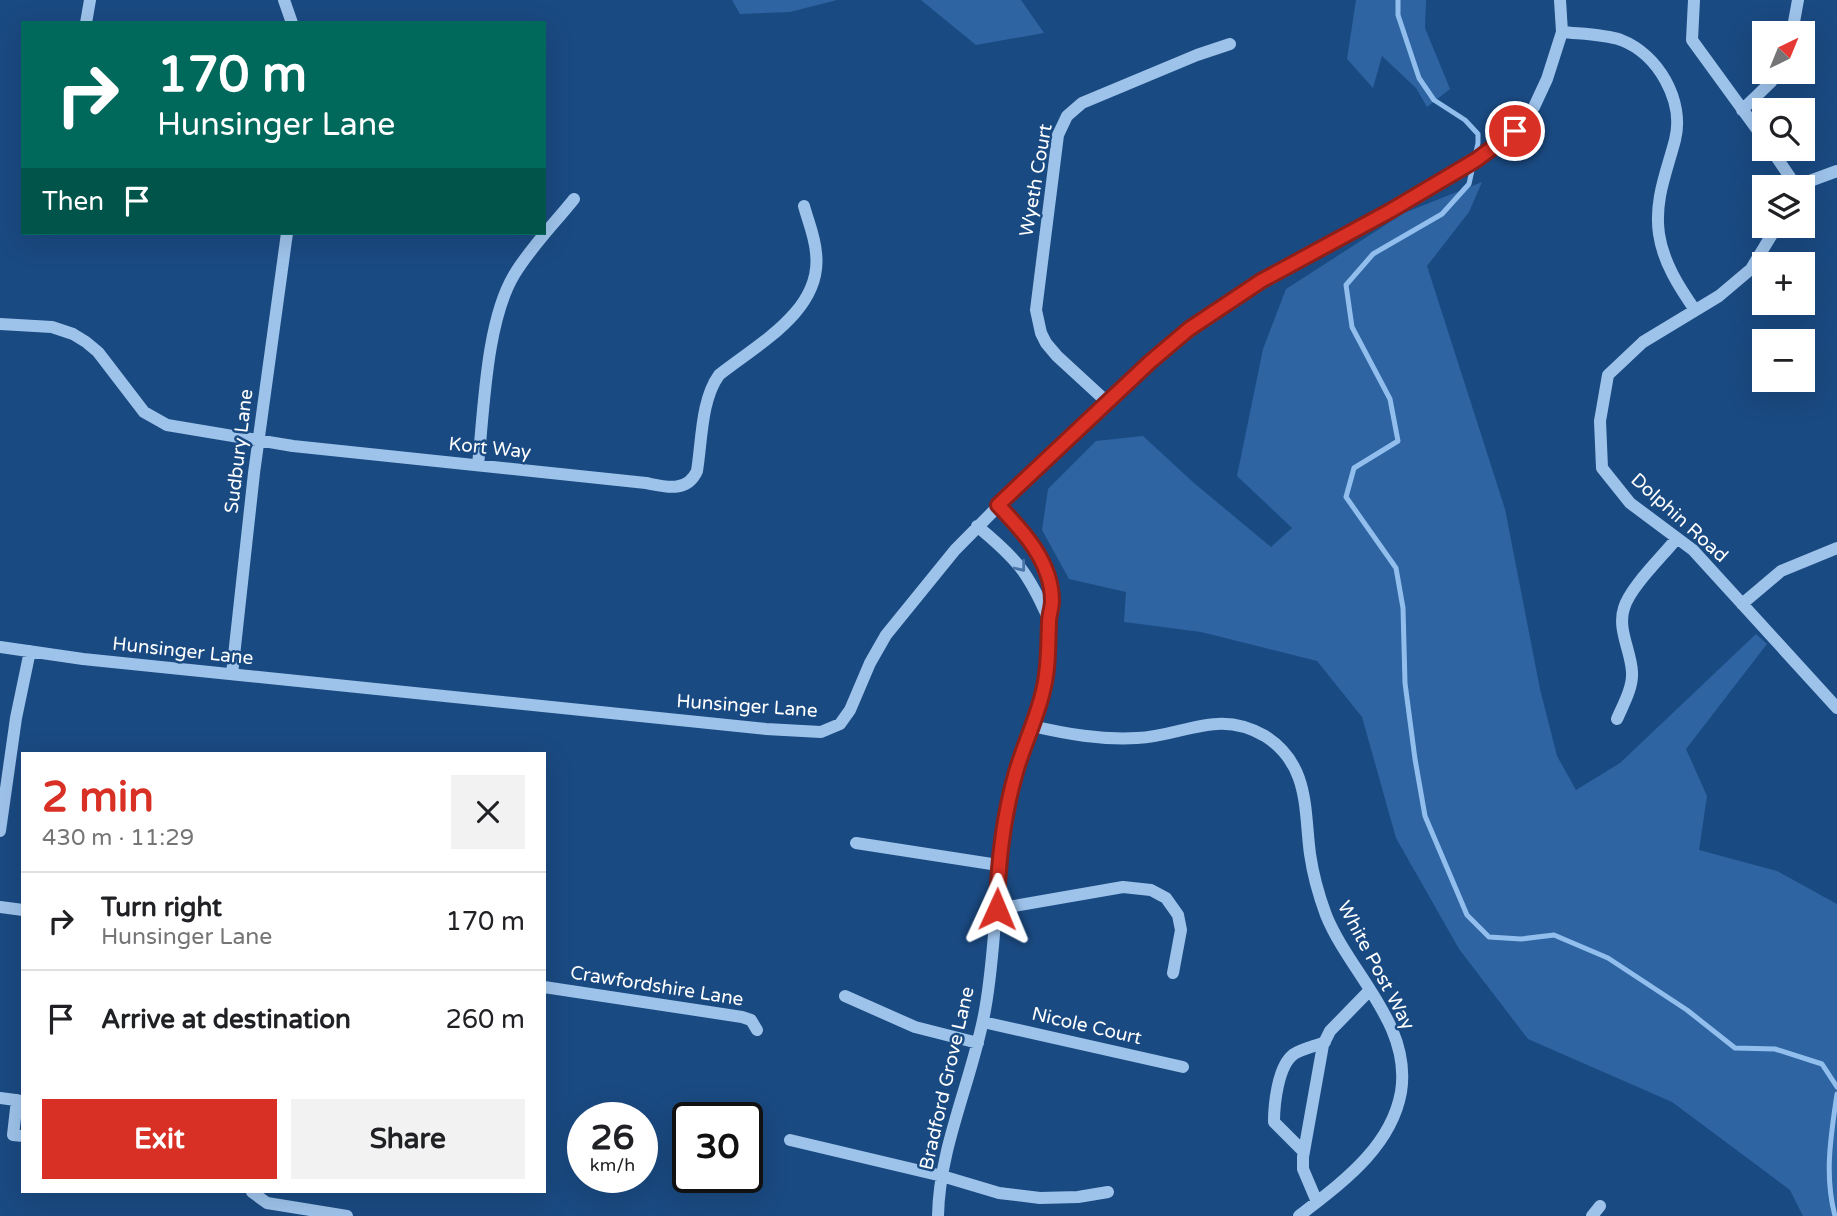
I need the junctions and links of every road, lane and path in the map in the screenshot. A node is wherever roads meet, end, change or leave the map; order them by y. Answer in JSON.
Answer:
{"nodes":[{"id":1,"x":90,"y":0,"type":"edge"},
{"id":2,"x":284,"y":0,"type":"edge"},
{"id":3,"x":1560,"y":0,"type":"edge"},
{"id":4,"x":1694,"y":0,"type":"edge"},
{"id":5,"x":1798,"y":0,"type":"edge"},
{"id":6,"x":86,"y":21,"type":"edge"},
{"id":7,"x":291,"y":21,"type":"edge"},
{"id":8,"x":1794,"y":21,"type":"edge"},
{"id":9,"x":1562,"y":32,"type":"junction"},
{"id":10,"x":1230,"y":44,"type":"dead end"},
{"id":11,"x":1769,"y":84,"type":"edge"},
{"id":12,"x":1742,"y":110,"type":"junction"},
{"id":13,"x":1752,"y":123,"type":"edge"},
{"id":14,"x":1837,"y":171,"type":"edge"},
{"id":15,"x":1815,"y":179,"type":"edge"},
{"id":16,"x":574,"y":200,"type":"dead end"},
{"id":17,"x":804,"y":206,"type":"dead end"},
{"id":18,"x":546,"y":233,"type":"edge"},
{"id":19,"x":287,"y":235,"type":"edge"},
{"id":20,"x":545,"y":235,"type":"edge"},
{"id":21,"x":1770,"y":238,"type":"edge"},
{"id":22,"x":1695,"y":310,"type":"junction"},
{"id":23,"x":0,"y":324,"type":"edge"},
{"id":24,"x":1107,"y":402,"type":"junction"},
{"id":25,"x":259,"y":441,"type":"junction"},
{"id":26,"x":478,"y":465,"type":"junction"},
{"id":27,"x":998,"y":505,"type":"junction"},
{"id":28,"x":977,"y":526,"type":"junction"},
{"id":29,"x":1677,"y":538,"type":"junction"},
{"id":30,"x":1837,"y":548,"type":"edge"},
{"id":31,"x":1742,"y":604,"type":"junction"},
{"id":32,"x":1049,"y":620,"type":"junction"},
{"id":33,"x":0,"y":647,"type":"edge"},
{"id":34,"x":30,"y":652,"type":"junction"},
{"id":35,"x":232,"y":674,"type":"junction"},
{"id":36,"x":1837,"y":708,"type":"edge"},
{"id":37,"x":1617,"y":719,"type":"dead end"},
{"id":38,"x":1032,"y":726,"type":"junction"},
{"id":39,"x":0,"y":831,"type":"edge"},
{"id":40,"x":856,"y":843,"type":"dead end"},
{"id":41,"x":998,"y":865,"type":"junction"},
{"id":42,"x":0,"y":907,"type":"edge"},
{"id":43,"x":997,"y":909,"type":"junction"},
{"id":44,"x":21,"y":911,"type":"edge"},
{"id":45,"x":1172,"y":973,"type":"dead end"},
{"id":46,"x":546,"y":987,"type":"edge"},
{"id":47,"x":1370,"y":991,"type":"junction"},
{"id":48,"x":845,"y":996,"type":"dead end"},
{"id":49,"x":983,"y":1022,"type":"junction"},
{"id":50,"x":757,"y":1030,"type":"dead end"},
{"id":51,"x":1325,"y":1042,"type":"junction"},
{"id":52,"x":978,"y":1043,"type":"junction"},
{"id":53,"x":1183,"y":1067,"type":"dead end"},
{"id":54,"x":0,"y":1098,"type":"edge"},
{"id":55,"x":20,"y":1100,"type":"edge"},
{"id":56,"x":21,"y":1136,"type":"edge"},
{"id":57,"x":790,"y":1140,"type":"dead end"},
{"id":58,"x":1304,"y":1152,"type":"junction"},
{"id":59,"x":942,"y":1176,"type":"junction"},
{"id":60,"x":1108,"y":1192,"type":"dead end"},
{"id":61,"x":253,"y":1193,"type":"edge"},
{"id":62,"x":1317,"y":1202,"type":"junction"},
{"id":63,"x":347,"y":1216,"type":"edge"},
{"id":64,"x":938,"y":1216,"type":"edge"},
{"id":65,"x":1299,"y":1216,"type":"edge"}],
"edges":[{"from":1,"to":6,"type":"street"},
{"from":2,"to":7,"type":"street"},
{"from":3,"to":9,"type":"street","name":"Hunsinger Lane"},
{"from":4,"to":12,"type":"street"},
{"from":5,"to":8,"type":"street"},
{"from":9,"to":22,"type":"street"},
{"from":9,"to":24,"type":"street","name":"Hunsinger Lane"},
{"from":10,"to":24,"type":"street","name":"Wyeth Court"},
{"from":11,"to":12,"type":"street"},
{"from":12,"to":13,"type":"street"},
{"from":14,"to":15,"type":"street"},
{"from":16,"to":18,"type":"street"},
{"from":17,"to":26,"type":"street","name":"Kort Way"},
{"from":19,"to":25,"type":"street","name":"Sudbury Lane"},
{"from":20,"to":26,"type":"street"},
{"from":21,"to":22,"type":"street","name":"Dolphin Road"},
{"from":22,"to":29,"type":"street","name":"Dolphin Road"},
{"from":23,"to":25,"type":"street","name":"Kort Way"},
{"from":24,"to":27,"type":"street","name":"Hunsinger Lane"},
{"from":25,"to":26,"type":"street","name":"Kort Way"},
{"from":25,"to":35,"type":"street","name":"Sudbury Lane"},
{"from":27,"to":28,"type":"street","name":"Hunsinger Lane"},
{"from":27,"to":32,"type":"street","name":"Bradford Grove Lane"},
{"from":28,"to":32,"type":"street","name":"Bradford Grove Lane","one_way":true},
{"from":28,"to":35,"type":"street","name":"Hunsinger Lane"},
{"from":29,"to":31,"type":"street","name":"Dolphin Road"},
{"from":29,"to":37,"type":"street"},
{"from":30,"to":31,"type":"street"},
{"from":31,"to":36,"type":"street","name":"Dolphin Road"},
{"from":32,"to":38,"type":"street","name":"Bradford Grove Lane"},
{"from":33,"to":34,"type":"street","name":"Hunsinger Lane"},
{"from":34,"to":35,"type":"street","name":"Hunsinger Lane"},
{"from":34,"to":39,"type":"street"},
{"from":38,"to":41,"type":"street","name":"Bradford Grove Lane"},
{"from":38,"to":47,"type":"street","name":"White Post Way"},
{"from":40,"to":41,"type":"street"},
{"from":41,"to":43,"type":"street","name":"Bradford Grove Lane"},
{"from":42,"to":44,"type":"street"},
{"from":43,"to":45,"type":"street"},
{"from":43,"to":49,"type":"street","name":"Bradford Grove Lane"},
{"from":46,"to":50,"type":"street","name":"Crawfordshire Lane"},
{"from":47,"to":51,"type":"street"},
{"from":47,"to":62,"type":"street","name":"White Post Way"},
{"from":48,"to":52,"type":"street"},
{"from":49,"to":52,"type":"street","name":"Bradford Grove Lane"},
{"from":49,"to":53,"type":"street","name":"Nicole Court"},
{"from":51,"to":58,"type":"street"},
{"from":51,"to":58,"type":"street"},
{"from":52,"to":59,"type":"street","name":"Bradford Grove Lane"},
{"from":54,"to":55,"type":"street"},
{"from":55,"to":56,"type":"street"},
{"from":57,"to":59,"type":"street"},
{"from":58,"to":62,"type":"street"},
{"from":59,"to":60,"type":"street"},
{"from":59,"to":64,"type":"street","name":"Bradford Grove Lane"},
{"from":61,"to":63,"type":"street"},
{"from":62,"to":65,"type":"street","name":"White Post Way"}]}
